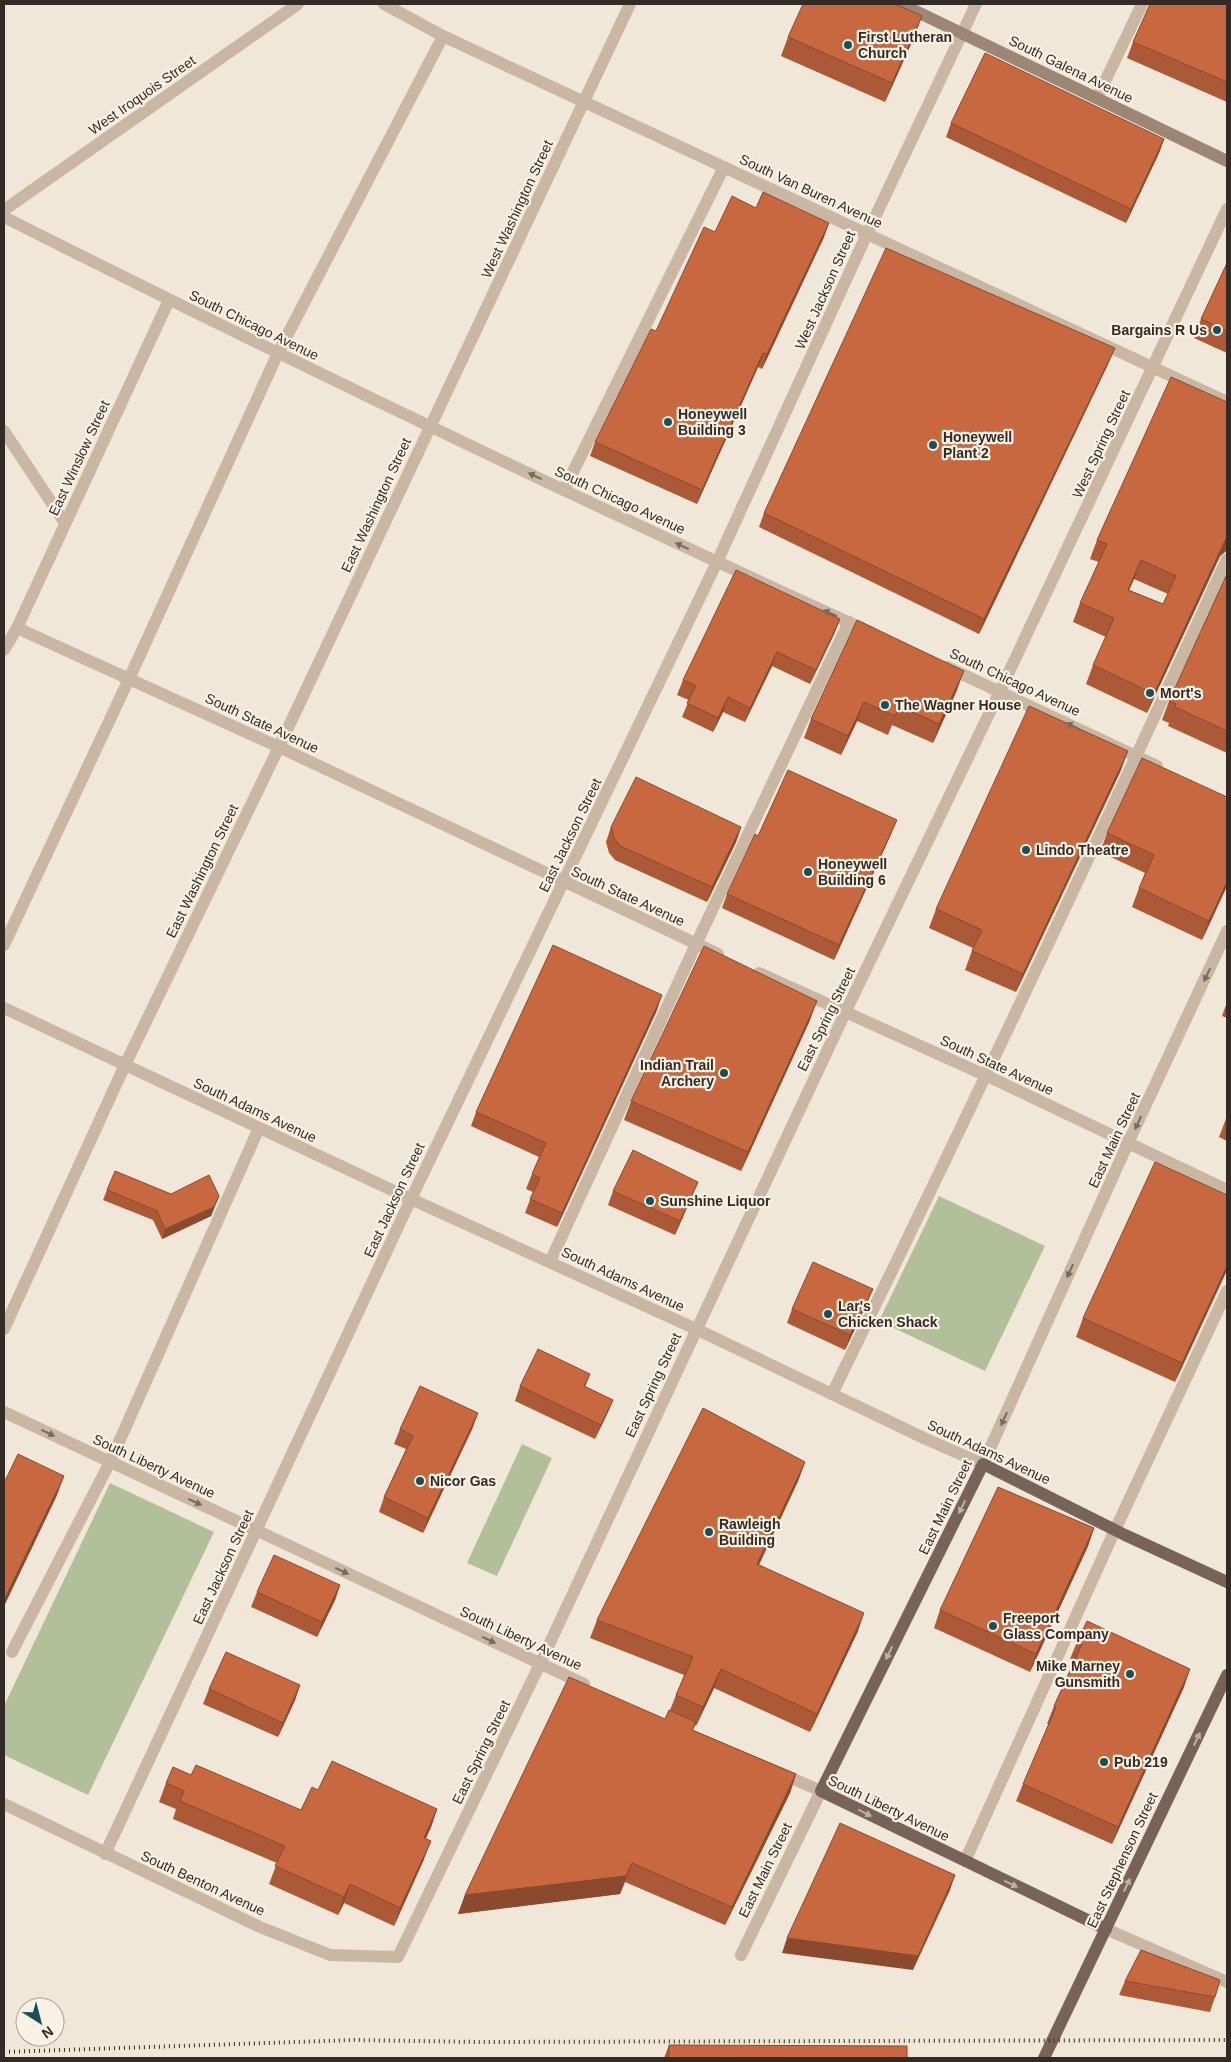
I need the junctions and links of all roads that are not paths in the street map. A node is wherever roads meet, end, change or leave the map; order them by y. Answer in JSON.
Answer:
{"nodes":[{"id":1,"x":298,"y":4,"type":"edge"},
{"id":2,"x":384,"y":4,"type":"edge"},
{"id":3,"x":630,"y":4,"type":"edge"},
{"id":4,"x":901,"y":4,"type":"edge"},
{"id":5,"x":976,"y":4,"type":"edge"},
{"id":6,"x":1142,"y":4,"type":"edge"},
{"id":7,"x":962,"y":33,"type":"junction"},
{"id":8,"x":443,"y":36,"type":"junction"},
{"id":9,"x":1097,"y":98,"type":"junction"},
{"id":10,"x":585,"y":102,"type":"junction"},
{"id":11,"x":1227,"y":160,"type":"edge"},
{"id":12,"x":724,"y":167,"type":"junction"},
{"id":13,"x":1227,"y":209,"type":"edge"},
{"id":14,"x":4,"y":210,"type":"edge"},
{"id":15,"x":4,"y":217,"type":"edge"},
{"id":16,"x":867,"y":234,"type":"junction"},
{"id":17,"x":169,"y":300,"type":"junction"},
{"id":18,"x":278,"y":353,"type":"junction"},
{"id":19,"x":1153,"y":367,"type":"junction"},
{"id":20,"x":1227,"y":402,"type":"edge"},
{"id":21,"x":430,"y":427,"type":"junction"},
{"id":22,"x":4,"y":431,"type":"edge"},
{"id":23,"x":564,"y":490,"type":"junction"},
{"id":24,"x":65,"y":523,"type":"junction"},
{"id":25,"x":1227,"y":560,"type":"edge"},
{"id":26,"x":717,"y":562,"type":"junction"},
{"id":27,"x":849,"y":622,"type":"junction"},
{"id":28,"x":17,"y":628,"type":"junction"},
{"id":29,"x":885,"y":638,"type":"edge"},
{"id":30,"x":4,"y":650,"type":"edge"},
{"id":31,"x":938,"y":663,"type":"edge"},
{"id":32,"x":129,"y":679,"type":"junction"},
{"id":33,"x":1000,"y":691,"type":"junction"},
{"id":34,"x":279,"y":747,"type":"junction"},
{"id":35,"x":1137,"y":756,"type":"junction"},
{"id":36,"x":1170,"y":772,"type":"edge"},
{"id":37,"x":563,"y":883,"type":"junction"},
{"id":38,"x":1227,"y":931,"type":"edge"},
{"id":39,"x":696,"y":944,"type":"junction"},
{"id":40,"x":4,"y":945,"type":"edge"},
{"id":41,"x":731,"y":960,"type":"edge"},
{"id":42,"x":749,"y":968,"type":"edge"},
{"id":43,"x":4,"y":1008,"type":"edge"},
{"id":44,"x":845,"y":1013,"type":"junction"},
{"id":45,"x":124,"y":1065,"type":"junction"},
{"id":46,"x":985,"y":1075,"type":"junction"},
{"id":47,"x":259,"y":1128,"type":"junction"},
{"id":48,"x":1128,"y":1143,"type":"junction"},
{"id":49,"x":1227,"y":1190,"type":"edge"},
{"id":50,"x":411,"y":1199,"type":"junction"},
{"id":51,"x":550,"y":1262,"type":"junction"},
{"id":52,"x":1227,"y":1291,"type":"edge"},
{"id":53,"x":4,"y":1329,"type":"edge"},
{"id":54,"x":696,"y":1329,"type":"junction"},
{"id":55,"x":832,"y":1394,"type":"junction"},
{"id":56,"x":4,"y":1412,"type":"edge"},
{"id":57,"x":110,"y":1462,"type":"junction"},
{"id":58,"x":983,"y":1464,"type":"junction"},
{"id":59,"x":1115,"y":1530,"type":"junction"},
{"id":60,"x":257,"y":1531,"type":"junction"},
{"id":61,"x":1227,"y":1582,"type":"edge"},
{"id":62,"x":12,"y":1652,"type":"dead end"},
{"id":63,"x":540,"y":1664,"type":"junction"},
{"id":64,"x":1227,"y":1675,"type":"edge"},
{"id":65,"x":594,"y":1689,"type":"edge"},
{"id":66,"x":767,"y":1767,"type":"edge"},
{"id":67,"x":821,"y":1791,"type":"junction"},
{"id":68,"x":4,"y":1804,"type":"edge"},
{"id":69,"x":105,"y":1854,"type":"junction"},
{"id":70,"x":964,"y":1861,"type":"junction"},
{"id":71,"x":1106,"y":1930,"type":"junction"},
{"id":72,"x":741,"y":1955,"type":"dead end"},
{"id":73,"x":398,"y":1957,"type":"joint"},
{"id":74,"x":1227,"y":1982,"type":"edge"},
{"id":75,"x":1044,"y":2058,"type":"edge"}],
"edges":[{"from":1,"to":14,"type":"street","name":"West Iroquois Street"},
{"from":2,"to":8,"type":"street","name":"South Van Buren Avenue"},
{"from":3,"to":10,"type":"street","name":"West Washington Street"},
{"from":4,"to":7,"type":"main road","name":"South Galena Avenue"},
{"from":5,"to":7,"type":"street","name":"West Jackson Street"},
{"from":6,"to":9,"type":"street"},
{"from":7,"to":9,"type":"main road","name":"South Galena Avenue"},
{"from":7,"to":16,"type":"street","name":"West Jackson Street"},
{"from":8,"to":10,"type":"street","name":"South Van Buren Avenue"},
{"from":8,"to":18,"type":"street"},
{"from":9,"to":11,"type":"main road","name":"South Galena Avenue"},
{"from":10,"to":12,"type":"street","name":"South Van Buren Avenue"},
{"from":10,"to":21,"type":"street","name":"West Washington Street"},
{"from":12,"to":16,"type":"street","name":"South Van Buren Avenue"},
{"from":12,"to":23,"type":"street"},
{"from":13,"to":19,"type":"street","name":"West Spring Street"},
{"from":15,"to":17,"type":"street","name":"South Chicago Avenue"},
{"from":16,"to":19,"type":"street","name":"South Van Buren Avenue"},
{"from":16,"to":26,"type":"street","name":"West Jackson Street"},
{"from":17,"to":18,"type":"street","name":"South Chicago Avenue"},
{"from":17,"to":24,"type":"street","name":"East Winslow Street"},
{"from":18,"to":21,"type":"street","name":"South Chicago Avenue"},
{"from":18,"to":32,"type":"street"},
{"from":19,"to":20,"type":"street","name":"South Van Buren Avenue"},
{"from":19,"to":33,"type":"street","name":"West Spring Street"},
{"from":23,"to":21,"type":"street","name":"South Chicago Avenue","one_way":true},
{"from":21,"to":34,"type":"street","name":"East Washington Street"},
{"from":22,"to":24,"type":"street"},
{"from":26,"to":23,"type":"street","name":"South Chicago Avenue","one_way":true},
{"from":24,"to":28,"type":"street","name":"East Winslow Street"},
{"from":25,"to":35,"type":"street"},
{"from":27,"to":26,"type":"street","name":"South Chicago Avenue","one_way":true},
{"from":26,"to":37,"type":"street","name":"East Jackson Street"},
{"from":27,"to":29,"type":"street","name":"South Chicago Avenue"},
{"from":27,"to":39,"type":"street"},
{"from":28,"to":30,"type":"street","name":"East Winslow Street"},
{"from":28,"to":32,"type":"street","name":"South State Avenue"},
{"from":31,"to":33,"type":"street","name":"South Chicago Avenue"},
{"from":32,"to":34,"type":"street","name":"South State Avenue"},
{"from":32,"to":40,"type":"street"},
{"from":35,"to":33,"type":"street","name":"South Chicago Avenue","one_way":true},
{"from":33,"to":44,"type":"street","name":"East Spring Street"},
{"from":34,"to":37,"type":"street","name":"South State Avenue"},
{"from":34,"to":45,"type":"street","name":"East Washington Street"},
{"from":35,"to":36,"type":"street","name":"South Chicago Avenue"},
{"from":35,"to":46,"type":"street"},
{"from":37,"to":39,"type":"street","name":"South State Avenue"},
{"from":37,"to":50,"type":"street","name":"East Jackson Street"},
{"from":38,"to":48,"type":"street","name":"East Main Street","one_way":true},
{"from":39,"to":41,"type":"street","name":"South State Avenue"},
{"from":39,"to":51,"type":"street"},
{"from":42,"to":44,"type":"street","name":"South State Avenue"},
{"from":43,"to":45,"type":"street","name":"South Adams Avenue"},
{"from":44,"to":46,"type":"street","name":"South State Avenue"},
{"from":44,"to":54,"type":"street","name":"East Spring Street"},
{"from":45,"to":47,"type":"street","name":"South Adams Avenue"},
{"from":45,"to":53,"type":"street","name":"East Washington Street"},
{"from":46,"to":48,"type":"street","name":"South State Avenue"},
{"from":46,"to":55,"type":"street"},
{"from":47,"to":50,"type":"street","name":"South Adams Avenue"},
{"from":47,"to":57,"type":"street"},
{"from":48,"to":49,"type":"street","name":"South State Avenue"},
{"from":48,"to":58,"type":"street","name":"East Main Street","one_way":true},
{"from":50,"to":51,"type":"street","name":"South Adams Avenue"},
{"from":50,"to":60,"type":"street","name":"East Jackson Street"},
{"from":51,"to":54,"type":"street","name":"South Adams Avenue"},
{"from":52,"to":59,"type":"street"},
{"from":54,"to":55,"type":"street","name":"South Adams Avenue"},
{"from":54,"to":63,"type":"street","name":"East Spring Street"},
{"from":55,"to":58,"type":"street","name":"South Adams Avenue"},
{"from":56,"to":57,"type":"street","name":"South Liberty Avenue","one_way":true},
{"from":57,"to":60,"type":"street","name":"South Liberty Avenue","one_way":true},
{"from":57,"to":62,"type":"street"},
{"from":58,"to":59,"type":"main road","name":"South Adams Avenue"},
{"from":58,"to":67,"type":"main road","name":"East Main Street","one_way":true},
{"from":59,"to":61,"type":"main road","name":"South Adams Avenue"},
{"from":59,"to":70,"type":"street"},
{"from":60,"to":63,"type":"street","name":"South Liberty Avenue","one_way":true},
{"from":60,"to":69,"type":"street","name":"East Jackson Street"},
{"from":63,"to":65,"type":"street","name":"South Liberty Avenue"},
{"from":63,"to":73,"type":"street","name":"East Spring Street"},
{"from":71,"to":64,"type":"main road","name":"East Stephenson Street","one_way":true},
{"from":66,"to":67,"type":"street","name":"South Liberty Avenue"},
{"from":67,"to":70,"type":"main road","name":"South Liberty Avenue","one_way":true},
{"from":67,"to":72,"type":"street","name":"East Main Street"},
{"from":68,"to":69,"type":"street","name":"South Benton Avenue"},
{"from":69,"to":73,"type":"street","name":"South Benton Avenue"},
{"from":70,"to":71,"type":"main road","name":"South Liberty Avenue","one_way":true},
{"from":71,"to":74,"type":"street"},
{"from":71,"to":75,"type":"main road","name":"East Stephenson Street"}]}
